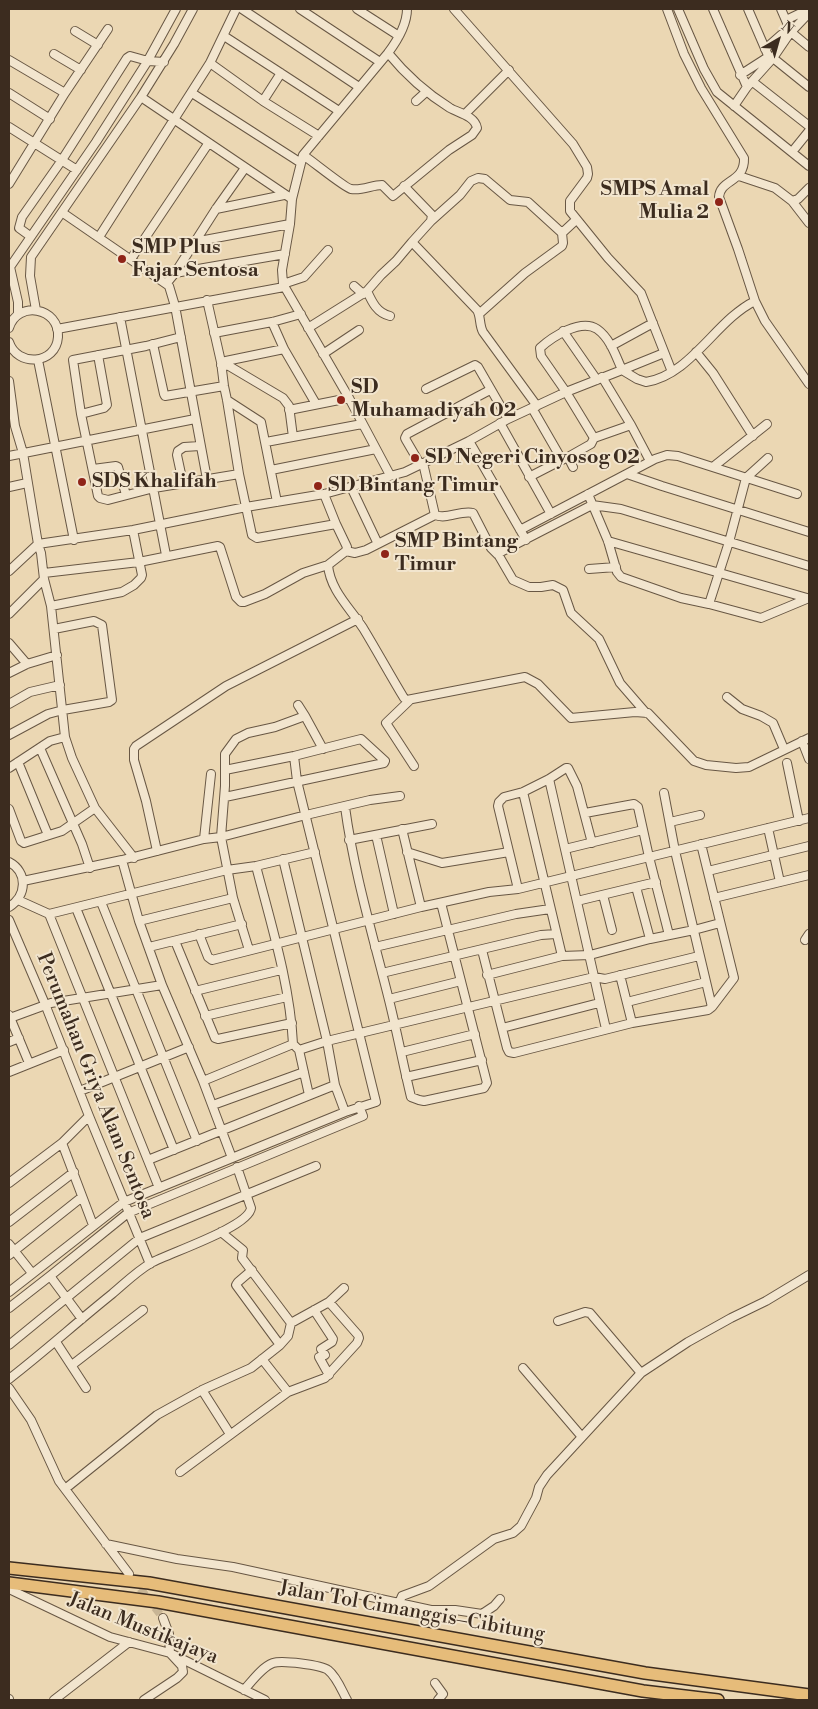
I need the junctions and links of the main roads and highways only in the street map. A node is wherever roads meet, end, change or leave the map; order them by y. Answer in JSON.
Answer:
{"nodes":[{"id":1,"x":9,"y":1568,"type":"edge"},
{"id":2,"x":9,"y":1583,"type":"edge"},
{"id":3,"x":809,"y":1696,"type":"edge"},
{"id":4,"x":718,"y":1700,"type":"edge"}],
"edges":[{"from":1,"to":3,"type":"highway","name":"Jalan Tol Cimanggis–Cibitung"},
{"from":2,"to":4,"type":"highway","name":"Jalan Tol Cimanggis–Cibitung"}]}
